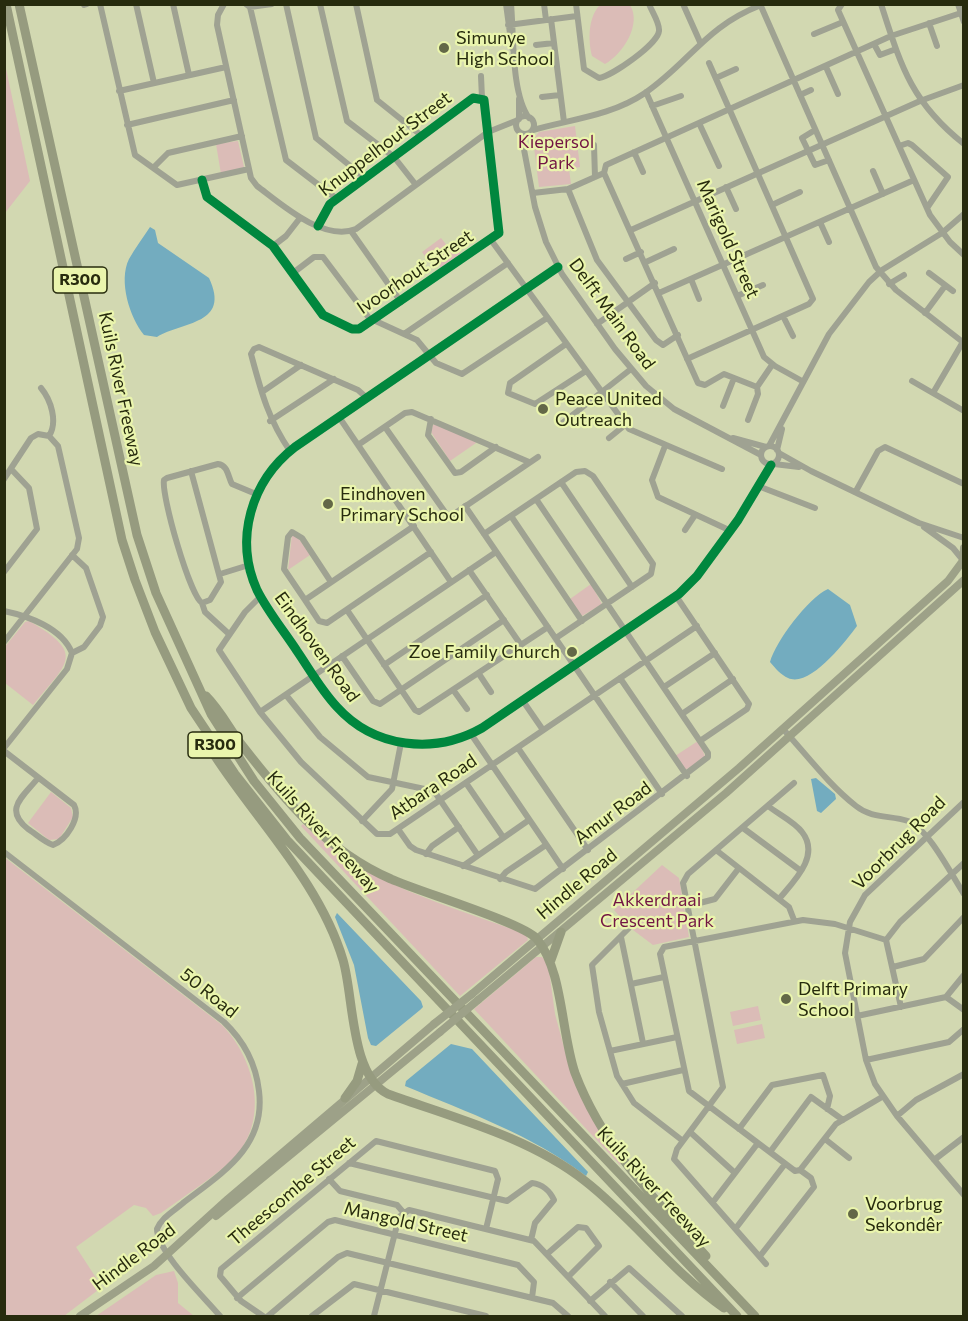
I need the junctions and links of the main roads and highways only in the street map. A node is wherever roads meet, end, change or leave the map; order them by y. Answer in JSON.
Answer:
{"nodes":[{"id":1,"x":6,"y":4,"type":"edge"},
{"id":2,"x":20,"y":4,"type":"edge"},
{"id":3,"x":963,"y":548,"type":"edge"},
{"id":4,"x":962,"y":562,"type":"edge"},
{"id":5,"x":963,"y":580,"type":"edge"},
{"id":6,"x":198,"y":688,"type":"junction"},
{"id":7,"x":200,"y":722,"type":"junction"},
{"id":8,"x":786,"y":732,"type":"junction"},
{"id":9,"x":561,"y":932,"type":"junction"},
{"id":10,"x":540,"y":943,"type":"junction"},
{"id":11,"x":551,"y":960,"type":"junction"},
{"id":12,"x":475,"y":997,"type":"junction"},
{"id":13,"x":362,"y":1064,"type":"junction"},
{"id":14,"x":373,"y":1082,"type":"junction"},
{"id":15,"x":345,"y":1098,"type":"junction"},
{"id":16,"x":205,"y":1222,"type":"junction"},
{"id":17,"x":741,"y":1302,"type":"junction"},
{"id":18,"x":80,"y":1317,"type":"edge"},
{"id":19,"x":736,"y":1317,"type":"edge"},
{"id":20,"x":755,"y":1317,"type":"edge"}],
"edges":[{"from":1,"to":7,"type":"highway","name":"Kuils River Freeway","number":"R300"},
{"from":2,"to":6,"type":"highway","name":"Kuils River Freeway","number":"R300"},
{"from":3,"to":4,"type":"main road"},
{"from":4,"to":8,"type":"main road","name":"Hindle Road"},
{"from":5,"to":8,"type":"main road","name":"Hindle Road"},
{"from":6,"to":10,"type":"highway"},
{"from":6,"to":17,"type":"highway","name":"Kuils River Freeway","number":"R300"},
{"from":7,"to":13,"type":"highway"},
{"from":7,"to":19,"type":"highway","name":"Kuils River Freeway","number":"R300"},
{"from":8,"to":9,"type":"main road","name":"Hindle Road"},
{"from":8,"to":10,"type":"main road","name":"Hindle Road"},
{"from":9,"to":10,"type":"main road","name":"Hindle Road"},
{"from":9,"to":11,"type":"highway"},
{"from":10,"to":11,"type":"highway"},
{"from":10,"to":12,"type":"main road","name":"Hindle Road"},
{"from":11,"to":17,"type":"highway"},
{"from":12,"to":14,"type":"main road","name":"Hindle Road","bridge":true},
{"from":12,"to":14,"type":"main road","name":"Hindle Road","bridge":true},
{"from":13,"to":14,"type":"highway"},
{"from":13,"to":15,"type":"highway"},
{"from":14,"to":15,"type":"main road","name":"Hindle Road"},
{"from":14,"to":16,"type":"main road","name":"Hindle Road"},
{"from":14,"to":19,"type":"highway"},
{"from":15,"to":16,"type":"main road","name":"Hindle Road"},
{"from":16,"to":18,"type":"main road","name":"Hindle Road"},
{"from":17,"to":20,"type":"highway","name":"Kuils River Freeway","number":"R300"}]}
